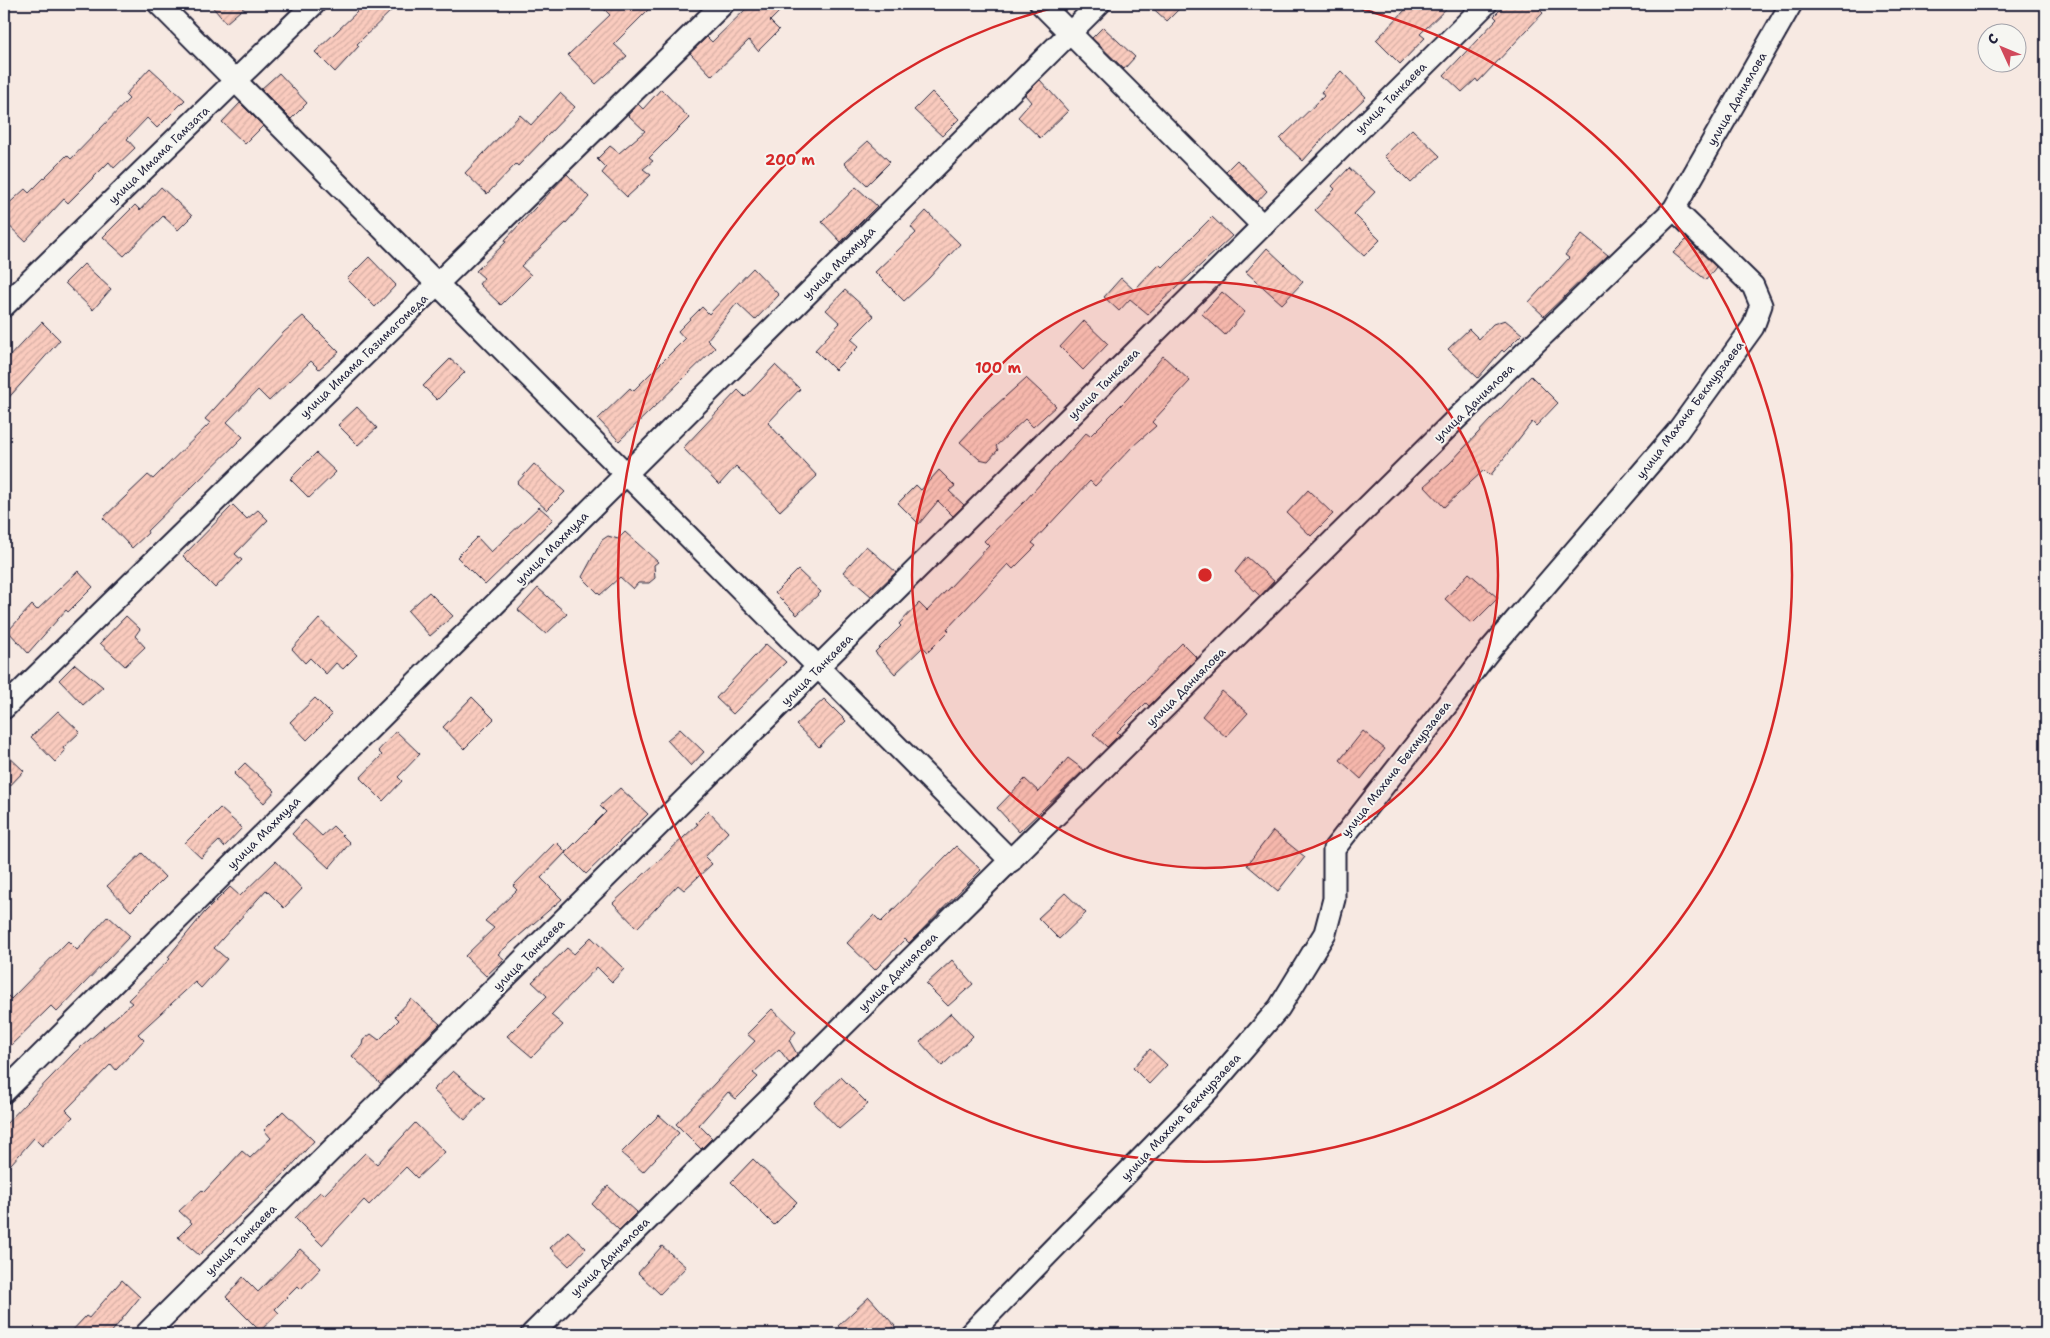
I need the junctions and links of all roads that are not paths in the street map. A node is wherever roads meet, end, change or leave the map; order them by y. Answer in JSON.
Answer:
{"nodes":[{"id":1,"x":159,"y":4,"type":"edge"},
{"id":2,"x":314,"y":4,"type":"edge"},
{"id":3,"x":723,"y":4,"type":"edge"},
{"id":4,"x":1041,"y":4,"type":"edge"},
{"id":5,"x":1099,"y":4,"type":"edge"},
{"id":6,"x":1486,"y":4,"type":"edge"},
{"id":7,"x":1791,"y":4,"type":"edge"},
{"id":8,"x":1070,"y":33,"type":"junction"},
{"id":9,"x":235,"y":81,"type":"junction"},
{"id":10,"x":1674,"y":209,"type":"junction"},
{"id":11,"x":1263,"y":226,"type":"junction"},
{"id":12,"x":438,"y":284,"type":"junction"},
{"id":13,"x":4,"y":306,"type":"edge"},
{"id":14,"x":627,"y":474,"type":"junction"},
{"id":15,"x":819,"y":668,"type":"junction"},
{"id":16,"x":4,"y":708,"type":"edge"},
{"id":17,"x":1011,"y":861,"type":"junction"},
{"id":18,"x":4,"y":1092,"type":"edge"},
{"id":19,"x":146,"y":1334,"type":"edge"},
{"id":20,"x":532,"y":1334,"type":"edge"},
{"id":21,"x":970,"y":1334,"type":"edge"}],
"edges":[{"from":1,"to":9,"type":"street"},
{"from":2,"to":9,"type":"street","name":"улица Имама Гамзата"},
{"from":3,"to":12,"type":"street","name":"улица Имама Газимагомеда"},
{"from":4,"to":8,"type":"street"},
{"from":5,"to":8,"type":"street","name":"улица Махмуда"},
{"from":6,"to":11,"type":"street","name":"улица Танкаева"},
{"from":7,"to":10,"type":"street","name":"улица Даниялова"},
{"from":8,"to":11,"type":"street"},
{"from":8,"to":14,"type":"street","name":"улица Махмуда"},
{"from":9,"to":12,"type":"street"},
{"from":9,"to":13,"type":"street","name":"улица Имама Гамзата"},
{"from":10,"to":17,"type":"street","name":"улица Даниялова"},
{"from":10,"to":21,"type":"street","name":"улица Махача Бекмурзаева"},
{"from":11,"to":15,"type":"street","name":"улица Танкаева"},
{"from":12,"to":14,"type":"street"},
{"from":12,"to":16,"type":"street","name":"улица Имама Газимагомеда"},
{"from":14,"to":15,"type":"street"},
{"from":14,"to":18,"type":"street","name":"улица Махмуда"},
{"from":15,"to":17,"type":"street"},
{"from":15,"to":19,"type":"street","name":"улица Танкаева"},
{"from":17,"to":20,"type":"street","name":"улица Даниялова"}]}
